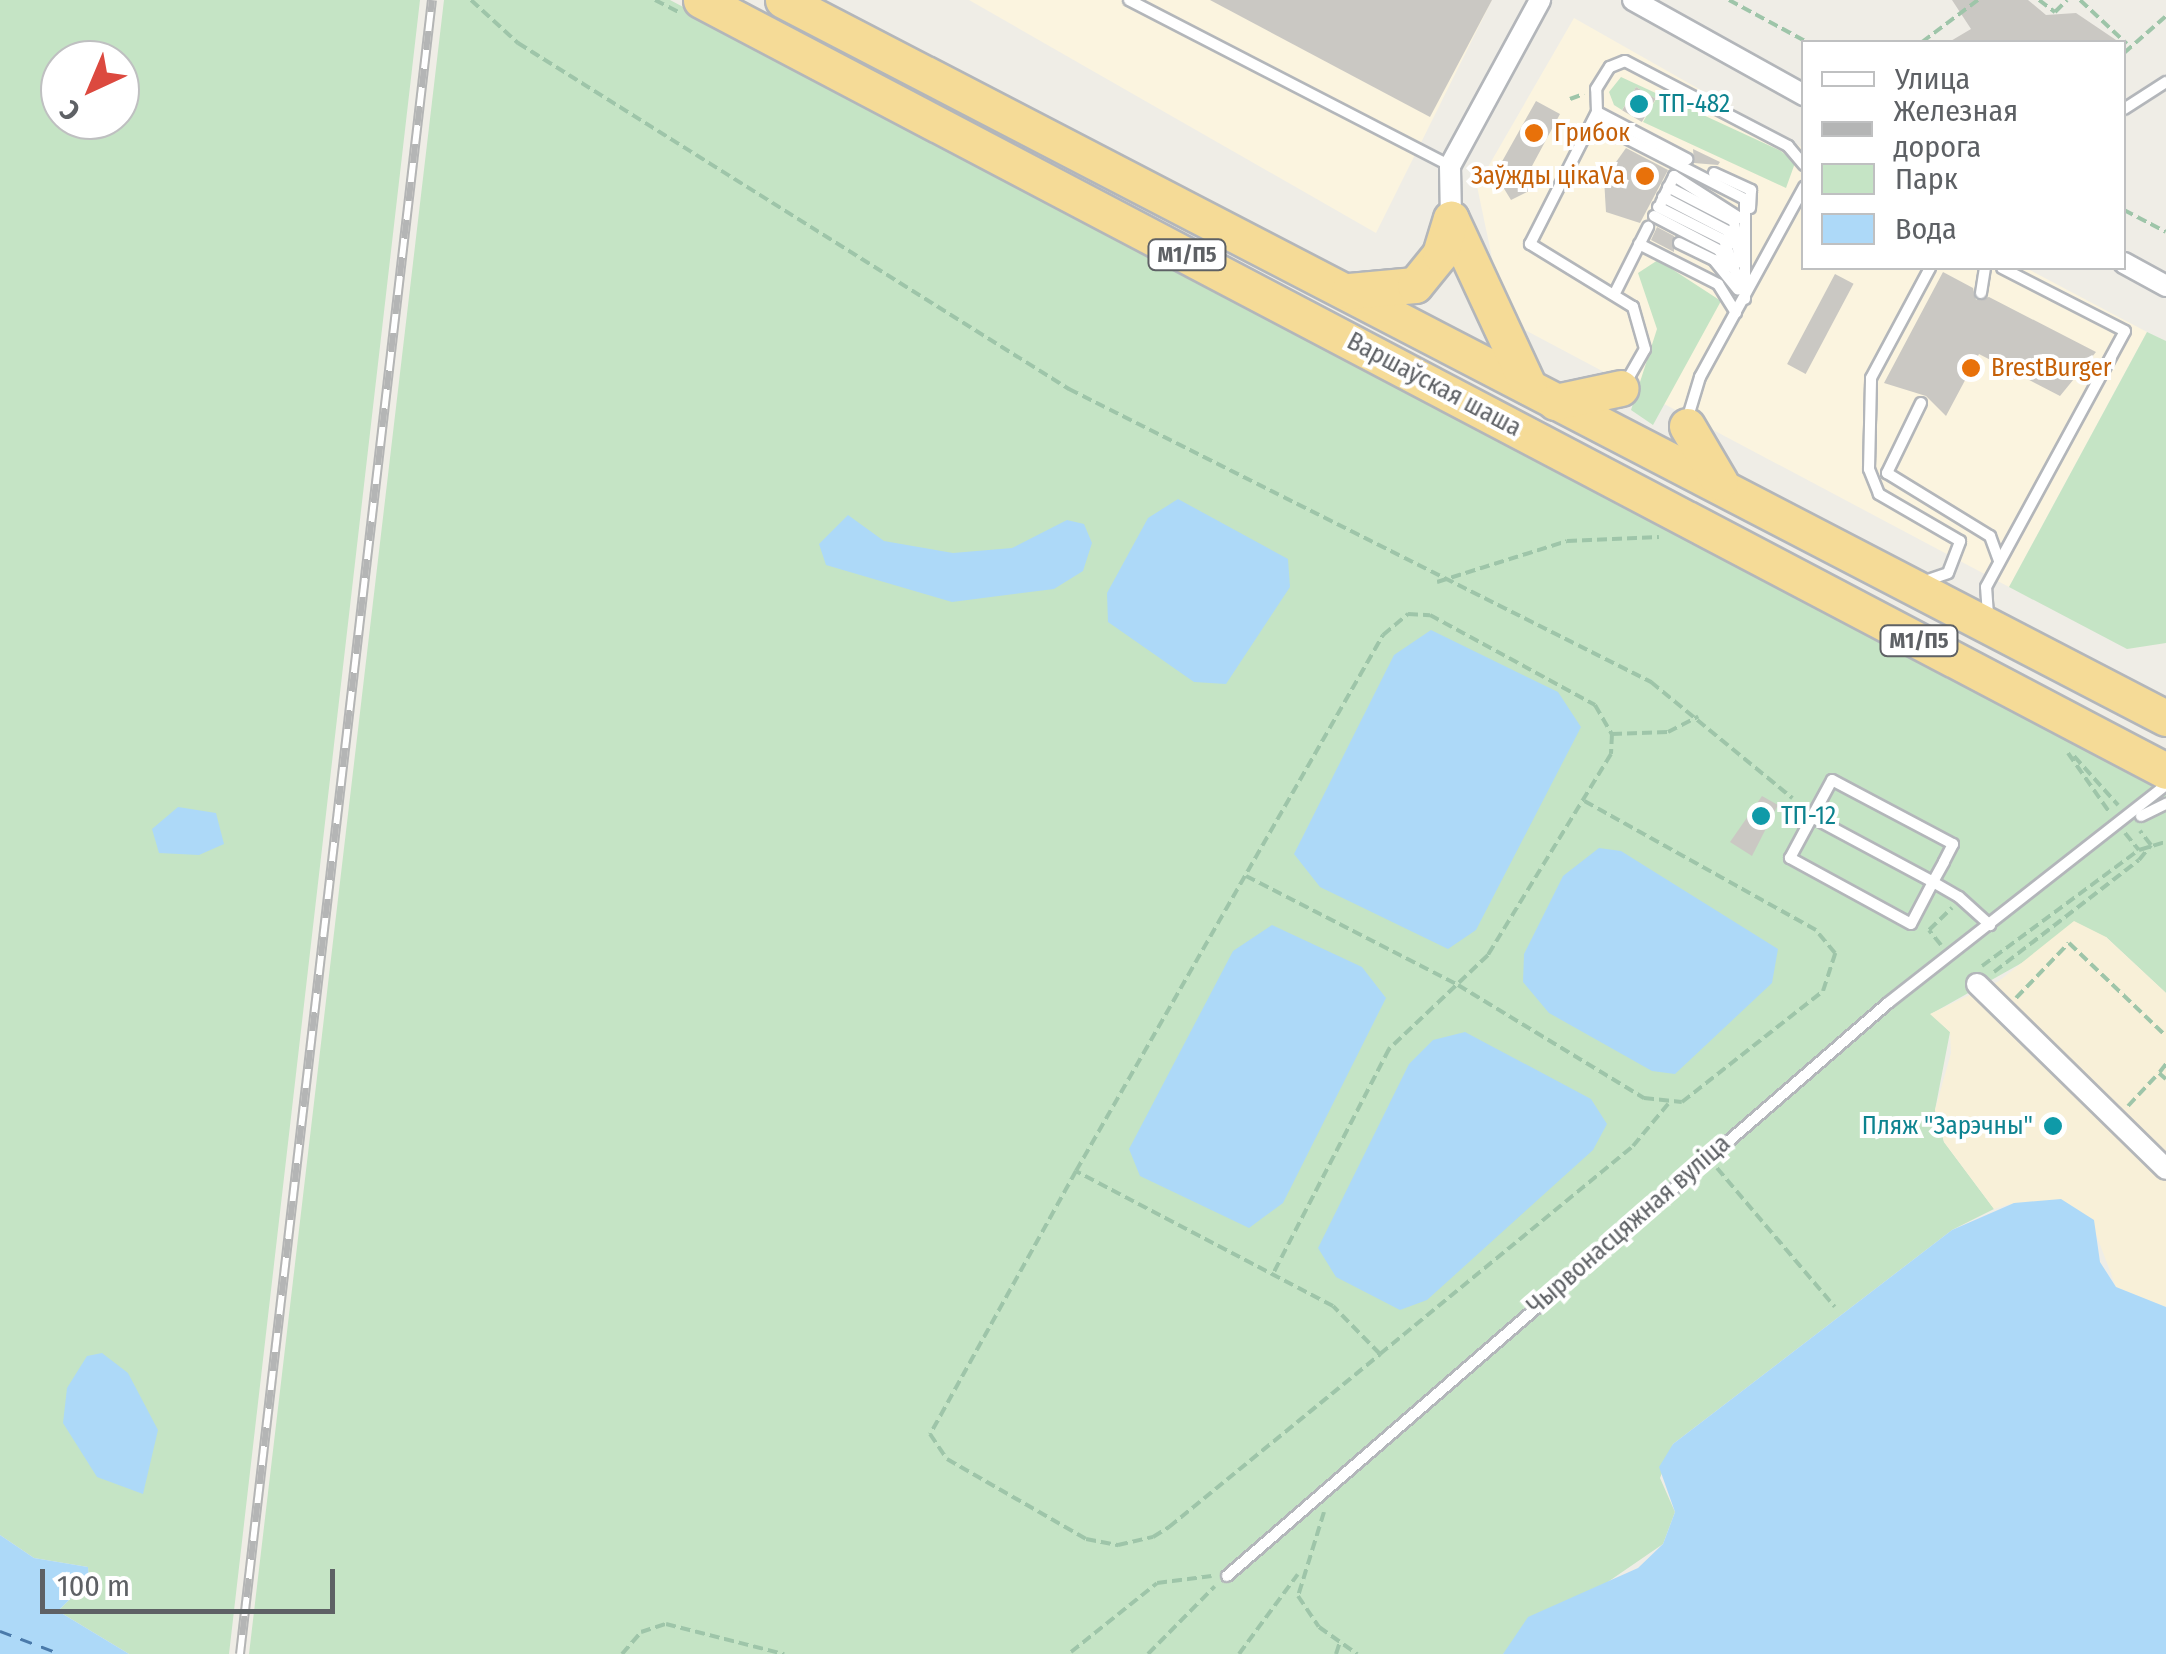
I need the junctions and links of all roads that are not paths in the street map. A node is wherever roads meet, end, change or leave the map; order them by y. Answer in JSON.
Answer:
{"nodes":[{"id":1,"x":702,"y":0,"type":"edge"},
{"id":2,"x":783,"y":0,"type":"edge"},
{"id":3,"x":1129,"y":0,"type":"edge"},
{"id":4,"x":1540,"y":0,"type":"edge"},
{"id":5,"x":1634,"y":0,"type":"edge"},
{"id":6,"x":2166,"y":82,"type":"edge"},
{"id":7,"x":1801,"y":93,"type":"edge"},
{"id":8,"x":2126,"y":108,"type":"edge"},
{"id":9,"x":1595,"y":117,"type":"junction"},
{"id":10,"x":1687,"y":159,"type":"dead end"},
{"id":11,"x":1801,"y":161,"type":"edge"},
{"id":12,"x":1450,"y":166,"type":"junction"},
{"id":13,"x":1714,"y":173,"type":"dead end"},
{"id":14,"x":1801,"y":193,"type":"edge"},
{"id":15,"x":1660,"y":205,"type":"junction"},
{"id":16,"x":1451,"y":219,"type":"junction"},
{"id":17,"x":1679,"y":243,"type":"dead end"},
{"id":18,"x":1640,"y":244,"type":"junction"},
{"id":19,"x":2126,"y":264,"type":"edge"},
{"id":20,"x":1929,"y":270,"type":"edge"},
{"id":21,"x":1985,"y":270,"type":"edge"},
{"id":22,"x":2006,"y":270,"type":"edge"},
{"id":23,"x":2166,"y":286,"type":"edge"},
{"id":24,"x":1340,"y":290,"type":"junction"},
{"id":25,"x":1616,"y":291,"type":"junction"},
{"id":26,"x":1981,"y":292,"type":"dead end"},
{"id":27,"x":1745,"y":299,"type":"junction"},
{"id":28,"x":1736,"y":314,"type":"junction"},
{"id":29,"x":1620,"y":388,"type":"joint"},
{"id":30,"x":1542,"y":394,"type":"junction"},
{"id":31,"x":1921,"y":403,"type":"dead end"},
{"id":32,"x":1687,"y":426,"type":"joint"},
{"id":33,"x":1724,"y":486,"type":"junction"},
{"id":34,"x":1999,"y":562,"type":"junction"},
{"id":35,"x":1905,"y":578,"type":"junction"},
{"id":36,"x":1993,"y":624,"type":"junction"},
{"id":37,"x":2166,"y":718,"type":"edge"},
{"id":38,"x":2166,"y":772,"type":"edge"},
{"id":39,"x":2166,"y":785,"type":"edge"},
{"id":40,"x":2166,"y":804,"type":"edge"},
{"id":41,"x":1812,"y":817,"type":"junction"},
{"id":42,"x":2127,"y":825,"type":"junction"},
{"id":43,"x":1933,"y":882,"type":"junction"},
{"id":44,"x":1990,"y":925,"type":"junction"},
{"id":45,"x":1973,"y":980,"type":"road end"},
{"id":46,"x":2166,"y":1170,"type":"edge"},
{"id":47,"x":1227,"y":1576,"type":"road end"}],
"edges":[{"from":1,"to":38,"type":"highway","name":"Варшаўская шаша","number":"М1/П5"},
{"from":2,"to":24,"type":"highway","name":"Варшаўская шаша","number":"М1/П5"},
{"from":3,"to":12,"type":"lane"},
{"from":4,"to":12,"type":"street"},
{"from":5,"to":7,"type":"street"},
{"from":6,"to":8,"type":"lane"},
{"from":9,"to":10,"type":"lane"},
{"from":9,"to":11,"type":"lane"},
{"from":9,"to":25,"type":"lane"},
{"from":9,"to":27,"type":"lane"},
{"from":12,"to":16,"type":"street"},
{"from":13,"to":27,"type":"lane"},
{"from":14,"to":27,"type":"lane"},
{"from":15,"to":18,"type":"lane"},
{"from":15,"to":27,"type":"lane"},
{"from":15,"to":27,"type":"lane"},
{"from":15,"to":27,"type":"lane"},
{"from":16,"to":24,"type":"highway"},
{"from":16,"to":30,"type":"highway"},
{"from":17,"to":27,"type":"lane"},
{"from":18,"to":25,"type":"lane"},
{"from":18,"to":28,"type":"lane"},
{"from":19,"to":23,"type":"street"},
{"from":20,"to":35,"type":"lane"},
{"from":21,"to":26,"type":"lane"},
{"from":22,"to":34,"type":"lane"},
{"from":24,"to":30,"type":"highway","name":"Варшаўская шаша","number":"М1/П5"},
{"from":25,"to":29,"type":"lane"},
{"from":27,"to":28,"type":"lane"},
{"from":28,"to":32,"type":"lane"},
{"from":29,"to":30,"type":"highway"},
{"from":30,"to":33,"type":"highway","name":"Варшаўская шаша","number":"М1/П5"},
{"from":31,"to":34,"type":"lane"},
{"from":32,"to":33,"type":"highway"},
{"from":33,"to":35,"type":"highway","name":"Варшаўская шаша","number":"М1/П5"},
{"from":34,"to":36,"type":"lane"},
{"from":35,"to":36,"type":"highway","name":"Варшаўская шаша","number":"М1/П5"},
{"from":36,"to":37,"type":"highway","name":"Варшаўская шаша","number":"М1/П5"},
{"from":39,"to":42,"type":"lane","name":"Чырвонасцяжная вуліца"},
{"from":40,"to":42,"type":"lane","name":"Чырвонасцяжная вуліца"},
{"from":41,"to":43,"type":"lane"},
{"from":41,"to":43,"type":"lane"},
{"from":41,"to":43,"type":"lane"},
{"from":42,"to":44,"type":"lane","name":"Чырвонасцяжная вуліца"},
{"from":43,"to":44,"type":"lane"},
{"from":44,"to":47,"type":"lane","name":"Чырвонасцяжная вуліца"},
{"from":45,"to":46,"type":"street"}]}
